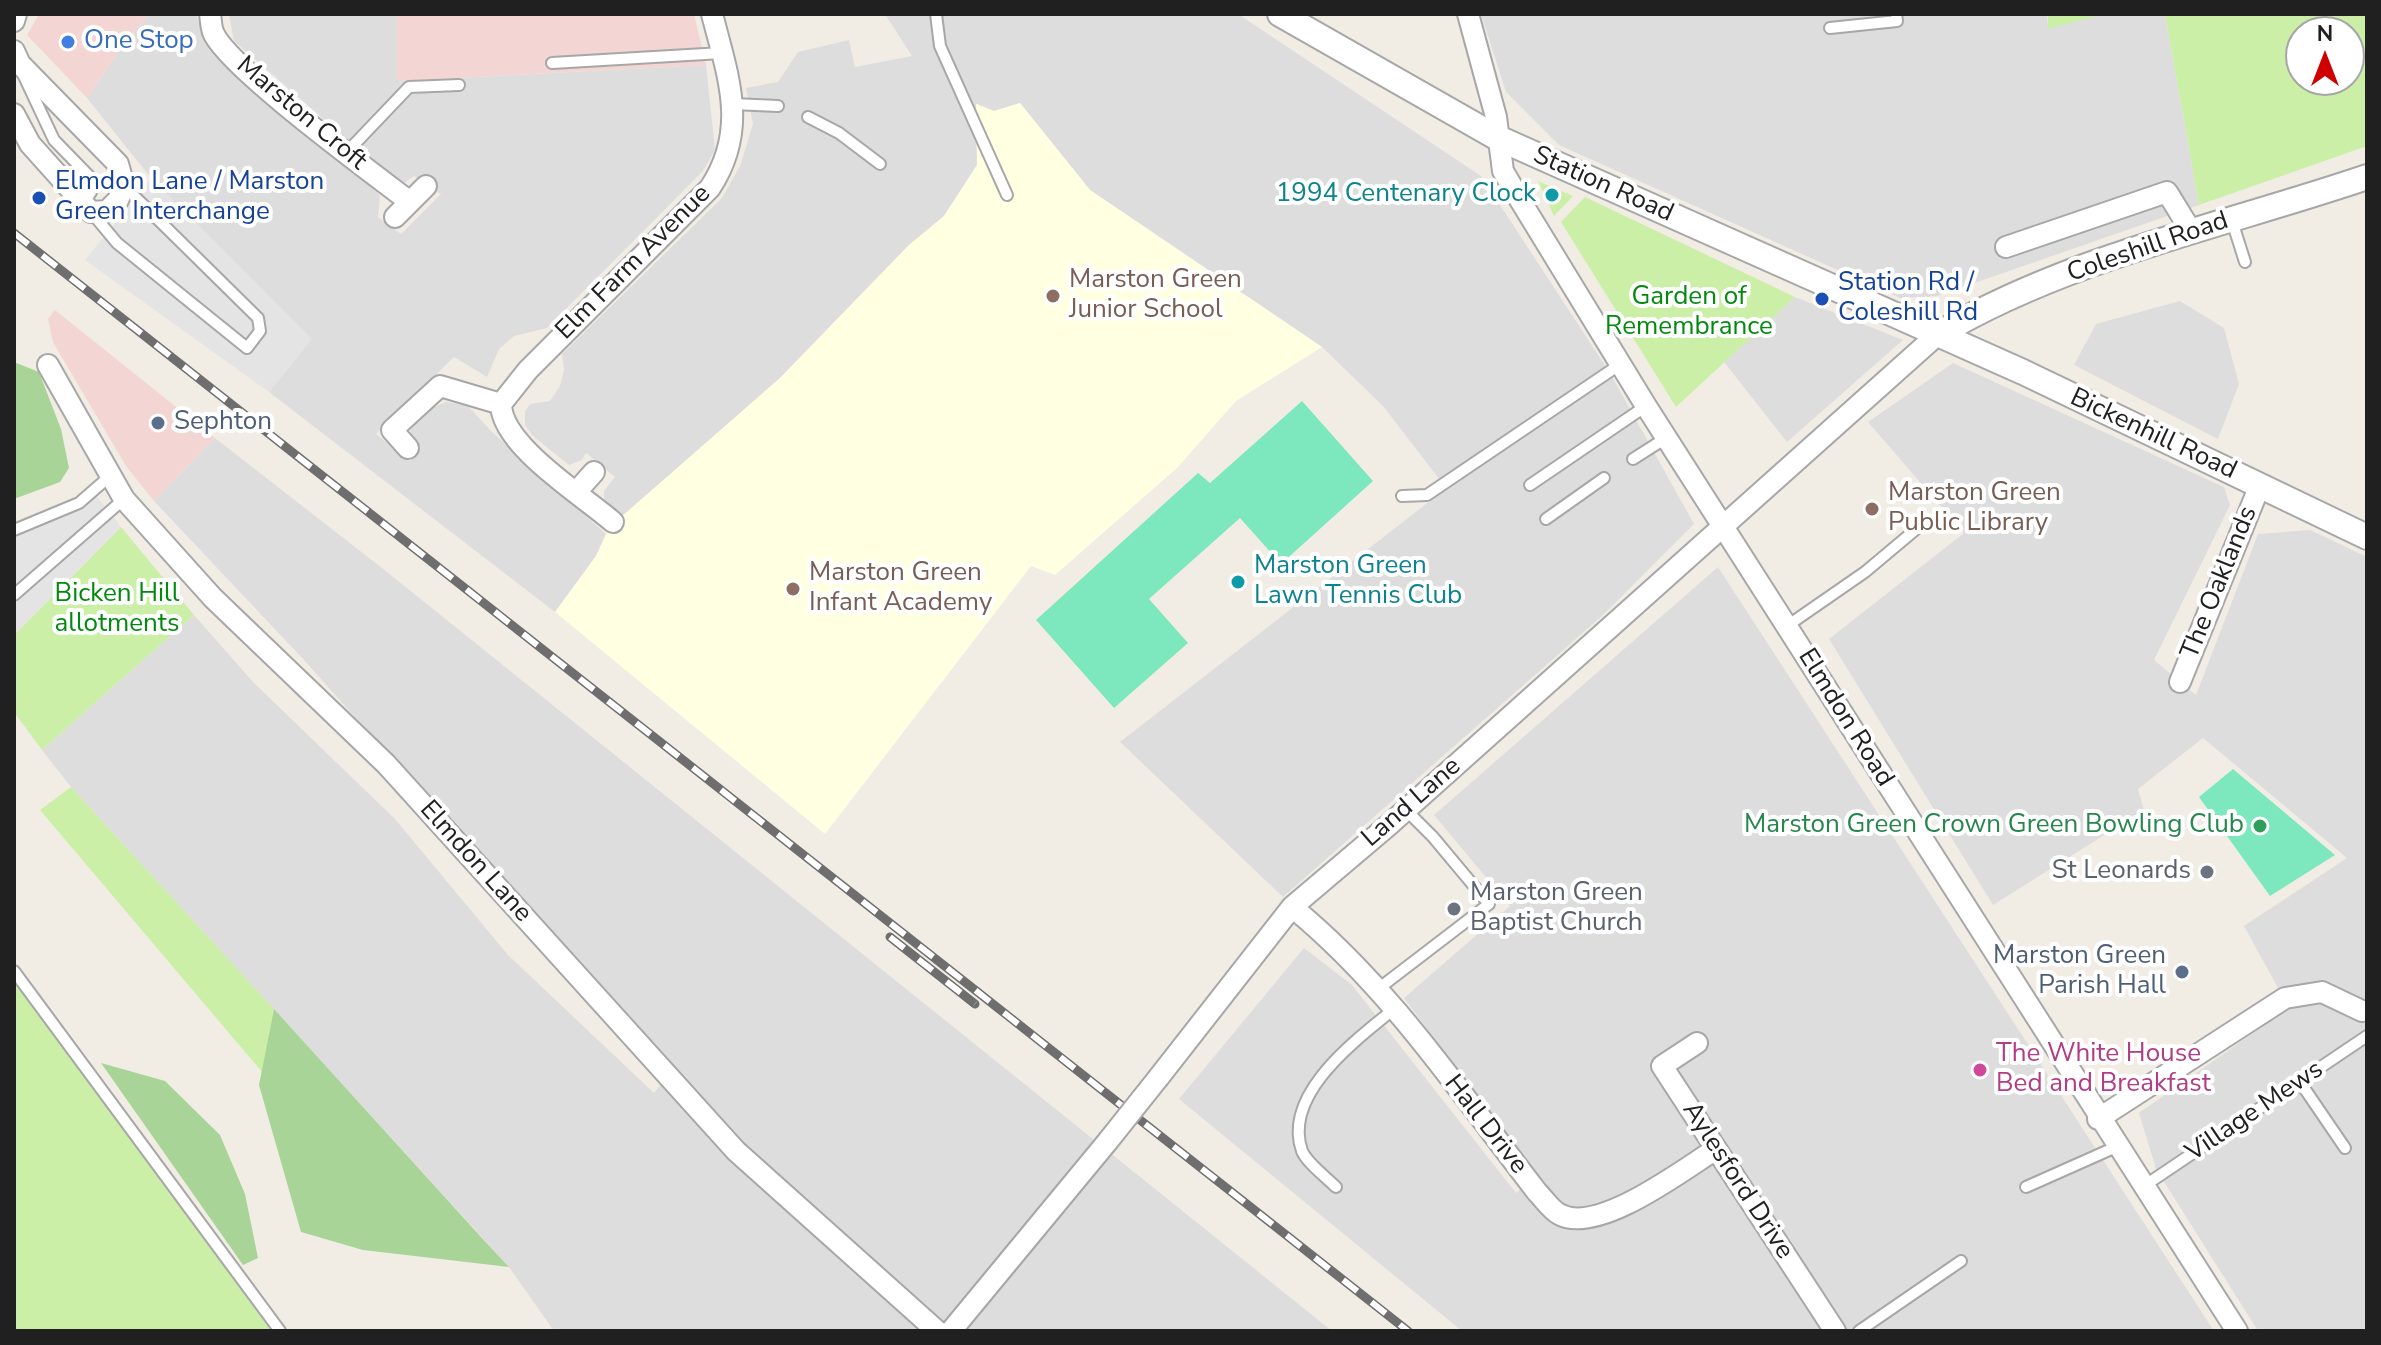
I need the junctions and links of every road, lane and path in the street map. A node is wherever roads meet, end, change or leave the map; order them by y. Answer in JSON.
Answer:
{"nodes":[{"id":1,"x":16,"y":14,"type":"edge"},
{"id":2,"x":210,"y":14,"type":"edge"},
{"id":3,"x":712,"y":14,"type":"edge"},
{"id":4,"x":936,"y":14,"type":"edge"},
{"id":5,"x":1280,"y":14,"type":"edge"},
{"id":6,"x":1468,"y":14,"type":"edge"},
{"id":7,"x":1896,"y":14,"type":"edge"},
{"id":8,"x":14,"y":21,"type":"edge"},
{"id":9,"x":1830,"y":28,"type":"dead end"},
{"id":10,"x":722,"y":53,"type":"junction"},
{"id":11,"x":17,"y":57,"type":"edge"},
{"id":12,"x":552,"y":63,"type":"dead end"},
{"id":13,"x":459,"y":85,"type":"dead end"},
{"id":14,"x":733,"y":104,"type":"junction"},
{"id":15,"x":778,"y":106,"type":"dead end"},
{"id":16,"x":14,"y":114,"type":"edge"},
{"id":17,"x":808,"y":117,"type":"dead end"},
{"id":18,"x":1496,"y":137,"type":"junction"},
{"id":19,"x":346,"y":153,"type":"junction"},
{"id":20,"x":880,"y":164,"type":"dead end"},
{"id":21,"x":2367,"y":177,"type":"edge"},
{"id":22,"x":124,"y":186,"type":"junction"},
{"id":23,"x":426,"y":186,"type":"dead end"},
{"id":24,"x":1007,"y":195,"type":"dead end"},
{"id":25,"x":410,"y":202,"type":"junction"},
{"id":26,"x":84,"y":205,"type":"junction"},
{"id":27,"x":395,"y":217,"type":"dead end"},
{"id":28,"x":2231,"y":219,"type":"junction"},
{"id":29,"x":2191,"y":231,"type":"junction"},
{"id":30,"x":2006,"y":247,"type":"dead end"},
{"id":31,"x":2245,"y":262,"type":"dead end"},
{"id":32,"x":1937,"y":335,"type":"junction"},
{"id":33,"x":1622,"y":363,"type":"junction"},
{"id":34,"x":48,"y":365,"type":"dead end"},
{"id":35,"x":501,"y":404,"type":"junction"},
{"id":36,"x":1646,"y":406,"type":"junction"},
{"id":37,"x":1666,"y":438,"type":"junction"},
{"id":38,"x":408,"y":448,"type":"dead end"},
{"id":39,"x":1633,"y":459,"type":"dead end"},
{"id":40,"x":594,"y":472,"type":"dead end"},
{"id":41,"x":110,"y":476,"type":"junction"},
{"id":42,"x":1604,"y":478,"type":"dead end"},
{"id":43,"x":1530,"y":485,"type":"dead end"},
{"id":44,"x":2260,"y":485,"type":"junction"},
{"id":45,"x":577,"y":491,"type":"junction"},
{"id":46,"x":1402,"y":496,"type":"dead end"},
{"id":47,"x":124,"y":499,"type":"junction"},
{"id":48,"x":1546,"y":519,"type":"dead end"},
{"id":49,"x":1927,"y":520,"type":"dead end"},
{"id":50,"x":613,"y":522,"type":"dead end"},
{"id":51,"x":1723,"y":525,"type":"junction"},
{"id":52,"x":14,"y":530,"type":"edge"},
{"id":53,"x":2367,"y":537,"type":"edge"},
{"id":54,"x":14,"y":595,"type":"edge"},
{"id":55,"x":1787,"y":626,"type":"junction"},
{"id":56,"x":2180,"y":682,"type":"dead end"},
{"id":57,"x":1406,"y":810,"type":"junction"},
{"id":58,"x":1292,"y":907,"type":"junction"},
{"id":59,"x":14,"y":971,"type":"edge"},
{"id":60,"x":1378,"y":989,"type":"junction"},
{"id":61,"x":1394,"y":1009,"type":"junction"},
{"id":62,"x":2362,"y":1011,"type":"dead end"},
{"id":63,"x":2367,"y":1036,"type":"edge"},
{"id":64,"x":1697,"y":1043,"type":"dead end"},
{"id":65,"x":2300,"y":1082,"type":"junction"},
{"id":66,"x":2098,"y":1119,"type":"junction"},
{"id":67,"x":2116,"y":1147,"type":"junction"},
{"id":68,"x":2345,"y":1148,"type":"dead end"},
{"id":69,"x":1716,"y":1149,"type":"junction"},
{"id":70,"x":1336,"y":1187,"type":"dead end"},
{"id":71,"x":2026,"y":1187,"type":"dead end"},
{"id":72,"x":2142,"y":1187,"type":"junction"},
{"id":73,"x":1961,"y":1261,"type":"dead end"},
{"id":74,"x":1828,"y":1329,"type":"edge"},
{"id":75,"x":280,"y":1331,"type":"edge"},
{"id":76,"x":937,"y":1331,"type":"edge"},
{"id":77,"x":951,"y":1331,"type":"edge"},
{"id":78,"x":1859,"y":1331,"type":"edge"},
{"id":79,"x":2237,"y":1331,"type":"edge"}],
"edges":[{"from":1,"to":8,"type":"street"},
{"from":2,"to":19,"type":"street","name":"Marston Croft"},
{"from":3,"to":10,"type":"street","name":"Elm Farm Avenue"},
{"from":4,"to":24,"type":"lane"},
{"from":5,"to":18,"type":"street","name":"Station Road"},
{"from":6,"to":18,"type":"street","name":"Elmdon Road"},
{"from":7,"to":9,"type":"lane"},
{"from":10,"to":12,"type":"lane"},
{"from":10,"to":14,"type":"street","name":"Elm Farm Avenue"},
{"from":11,"to":22,"type":"street"},
{"from":11,"to":26,"type":"lane"},
{"from":13,"to":19,"type":"lane"},
{"from":14,"to":15,"type":"lane"},
{"from":14,"to":35,"type":"street","name":"Elm Farm Avenue"},
{"from":16,"to":26,"type":"street"},
{"from":17,"to":20,"type":"lane"},
{"from":18,"to":32,"type":"street","name":"Station Road"},
{"from":18,"to":33,"type":"street","name":"Elmdon Road"},
{"from":19,"to":25,"type":"street","name":"Marston Croft"},
{"from":21,"to":28,"type":"street","name":"Coleshill Road"},
{"from":22,"to":26,"type":"street"},
{"from":22,"to":26,"type":"lane"},
{"from":23,"to":25,"type":"street"},
{"from":25,"to":27,"type":"street"},
{"from":28,"to":29,"type":"street","name":"Coleshill Road"},
{"from":28,"to":31,"type":"lane"},
{"from":29,"to":30,"type":"street"},
{"from":29,"to":32,"type":"street","name":"Coleshill Road"},
{"from":32,"to":44,"type":"street","name":"Bickenhill Road"},
{"from":32,"to":51,"type":"street","name":"Land Lane"},
{"from":33,"to":36,"type":"street","name":"Elmdon Road"},
{"from":33,"to":46,"type":"lane"},
{"from":34,"to":41,"type":"street","name":"Elmdon Lane"},
{"from":35,"to":38,"type":"street"},
{"from":35,"to":45,"type":"street"},
{"from":36,"to":37,"type":"street","name":"Elmdon Road"},
{"from":36,"to":43,"type":"lane"},
{"from":37,"to":39,"type":"lane"},
{"from":37,"to":51,"type":"street","name":"Elmdon Road"},
{"from":40,"to":45,"type":"street"},
{"from":41,"to":47,"type":"street","name":"Elmdon Lane"},
{"from":41,"to":52,"type":"lane"},
{"from":42,"to":48,"type":"lane"},
{"from":44,"to":53,"type":"street","name":"Bickenhill Road"},
{"from":44,"to":56,"type":"street","name":"The Oaklands"},
{"from":45,"to":50,"type":"street"},
{"from":47,"to":54,"type":"lane"},
{"from":47,"to":76,"type":"street","name":"Elmdon Lane"},
{"from":49,"to":55,"type":"lane"},
{"from":51,"to":55,"type":"street","name":"Elmdon Road"},
{"from":51,"to":57,"type":"street","name":"Land Lane"},
{"from":55,"to":66,"type":"street","name":"Elmdon Road"},
{"from":57,"to":58,"type":"street","name":"Land Lane"},
{"from":57,"to":60,"type":"lane"},
{"from":58,"to":60,"type":"street","name":"Hall Drive"},
{"from":58,"to":77,"type":"street","name":"Land Lane","bridge":true},
{"from":59,"to":75,"type":"lane"},
{"from":60,"to":61,"type":"street","name":"Hall Drive"},
{"from":61,"to":69,"type":"street","name":"Hall Drive"},
{"from":61,"to":70,"type":"lane"},
{"from":62,"to":66,"type":"street"},
{"from":63,"to":65,"type":"lane","name":"Village Mews"},
{"from":64,"to":69,"type":"street","name":"Aylesford Drive"},
{"from":65,"to":68,"type":"lane"},
{"from":65,"to":72,"type":"lane","name":"Village Mews"},
{"from":66,"to":67,"type":"street","name":"Elmdon Road"},
{"from":67,"to":71,"type":"lane"},
{"from":67,"to":72,"type":"street","name":"Elmdon Road"},
{"from":69,"to":74,"type":"street","name":"Aylesford Drive"},
{"from":72,"to":79,"type":"street","name":"Elmdon Road"},
{"from":73,"to":78,"type":"lane"}]}
